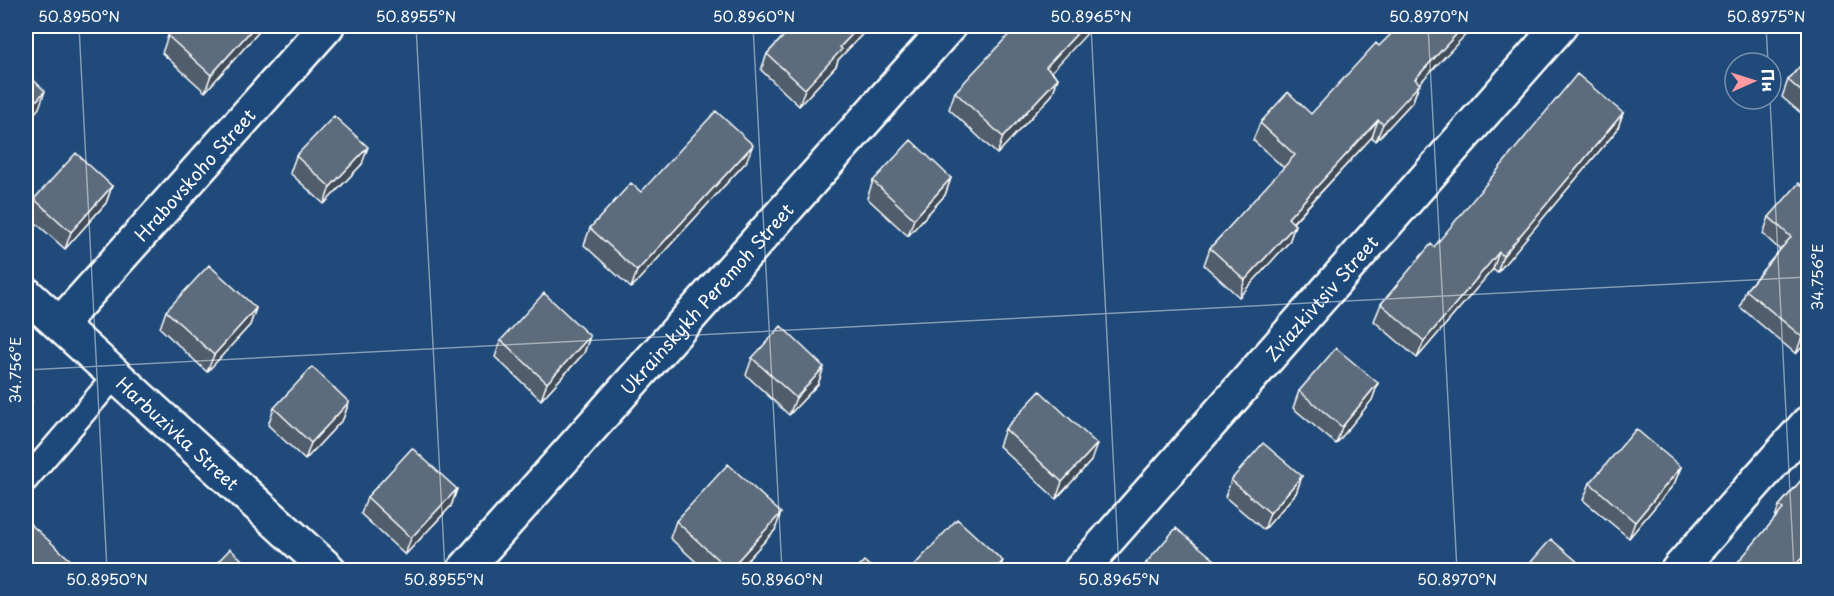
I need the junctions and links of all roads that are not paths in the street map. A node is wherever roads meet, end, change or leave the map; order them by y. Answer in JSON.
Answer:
{"nodes":[{"id":1,"x":327,"y":26,"type":"edge"},
{"id":2,"x":949,"y":26,"type":"edge"},
{"id":3,"x":1560,"y":26,"type":"edge"},
{"id":4,"x":26,"y":294,"type":"edge"},
{"id":5,"x":60,"y":324,"type":"junction"},
{"id":6,"x":116,"y":375,"type":"junction"},
{"id":7,"x":1809,"y":423,"type":"edge"},
{"id":8,"x":26,"y":480,"type":"edge"},
{"id":9,"x":329,"y":570,"type":"edge"},
{"id":10,"x":464,"y":570,"type":"edge"},
{"id":11,"x":1081,"y":570,"type":"edge"},
{"id":12,"x":1678,"y":570,"type":"edge"}],
"edges":[{"from":1,"to":5,"type":"street","name":"Hrabovskoho Street"},
{"from":2,"to":10,"type":"street","name":"Ukrainskykh Peremoh Street"},
{"from":3,"to":11,"type":"street","name":"Zviazkivtsiv Street"},
{"from":4,"to":5,"type":"street","name":"Harbuzivka Street"},
{"from":5,"to":6,"type":"street","name":"Harbuzivka Street"},
{"from":6,"to":8,"type":"lane"},
{"from":6,"to":9,"type":"street","name":"Harbuzivka Street"},
{"from":7,"to":12,"type":"street"}]}
